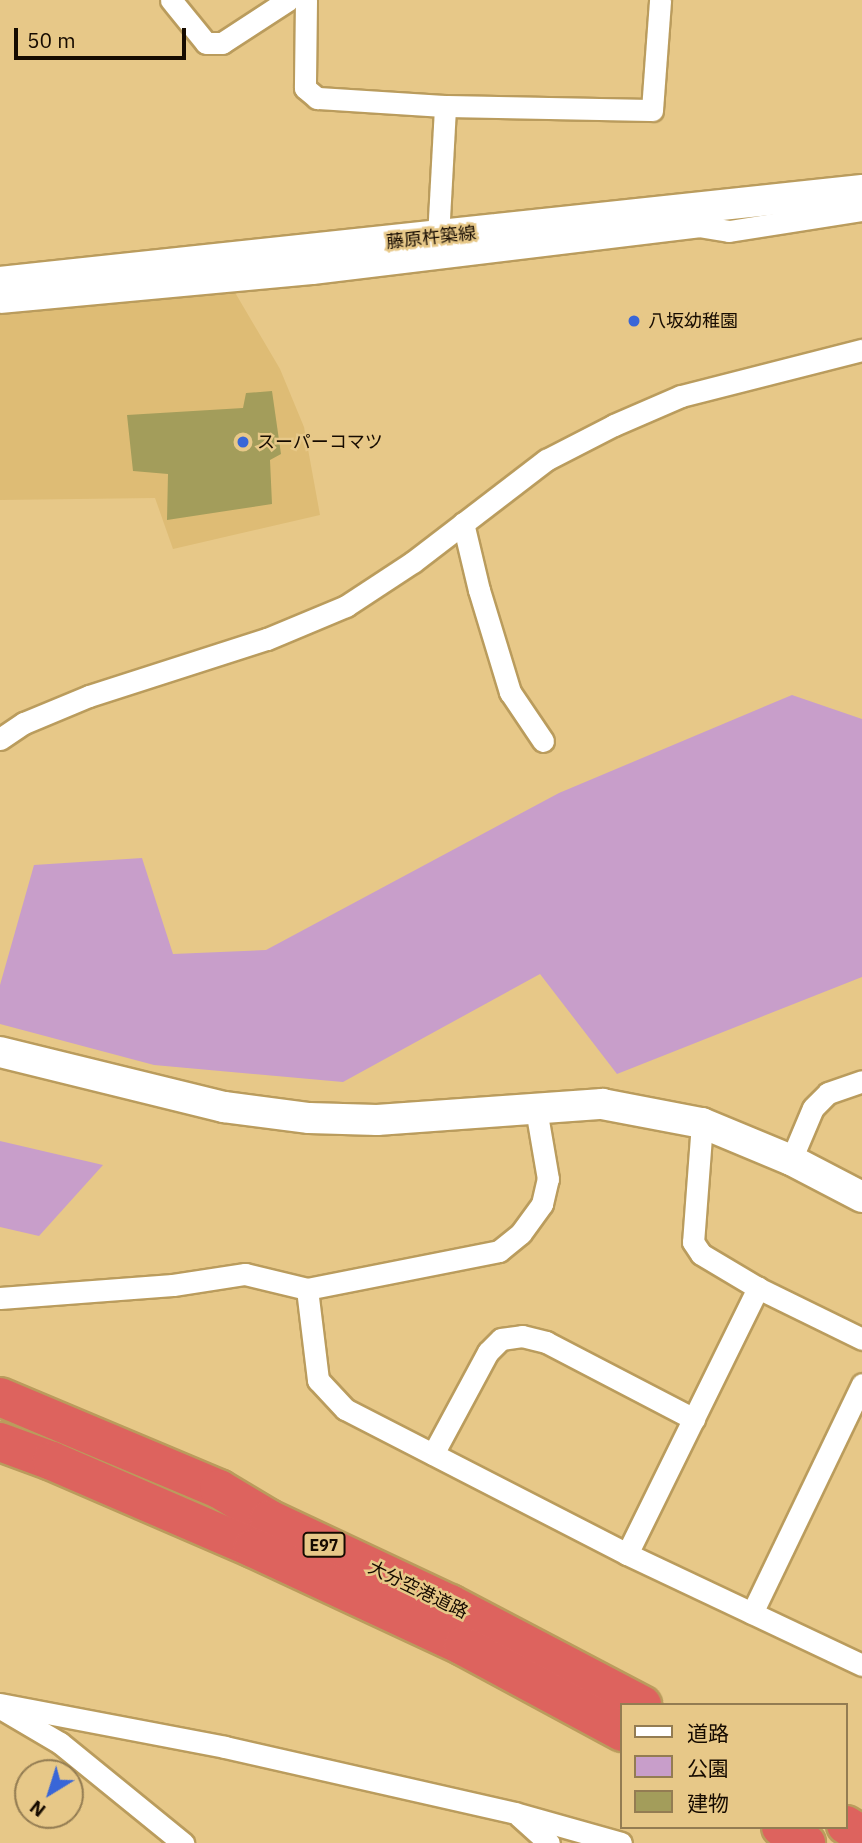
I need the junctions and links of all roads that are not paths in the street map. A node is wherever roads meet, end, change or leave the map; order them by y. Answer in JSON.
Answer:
{"nodes":[{"id":1,"x":171,"y":0,"type":"edge"},
{"id":2,"x":288,"y":0,"type":"edge"},
{"id":3,"x":306,"y":0,"type":"edge"},
{"id":4,"x":660,"y":0,"type":"edge"},
{"id":5,"x":445,"y":106,"type":"junction"},
{"id":6,"x":862,"y":190,"type":"edge"},
{"id":7,"x":862,"y":210,"type":"edge"},
{"id":8,"x":438,"y":237,"type":"junction"},
{"id":9,"x":0,"y":282,"type":"edge"},
{"id":10,"x":0,"y":302,"type":"edge"},
{"id":11,"x":862,"y":350,"type":"edge"},
{"id":12,"x":463,"y":523,"type":"junction"},
{"id":13,"x":0,"y":739,"type":"edge"},
{"id":14,"x":543,"y":741,"type":"dead end"},
{"id":15,"x":0,"y":1052,"type":"edge"},
{"id":16,"x":862,"y":1081,"type":"edge"},
{"id":17,"x":536,"y":1109,"type":"junction"},
{"id":18,"x":702,"y":1123,"type":"junction"},
{"id":19,"x":791,"y":1160,"type":"junction"},
{"id":20,"x":862,"y":1197,"type":"edge"},
{"id":21,"x":758,"y":1288,"type":"junction"},
{"id":22,"x":307,"y":1289,"type":"junction"},
{"id":23,"x":0,"y":1298,"type":"edge"},
{"id":24,"x":862,"y":1339,"type":"edge"},
{"id":25,"x":862,"y":1384,"type":"edge"},
{"id":26,"x":0,"y":1397,"type":"edge"},
{"id":27,"x":694,"y":1419,"type":"junction"},
{"id":28,"x":0,"y":1442,"type":"edge"},
{"id":29,"x":433,"y":1454,"type":"junction"},
{"id":30,"x":627,"y":1554,"type":"junction"},
{"id":31,"x":752,"y":1613,"type":"junction"},
{"id":32,"x":862,"y":1665,"type":"edge"},
{"id":33,"x":638,"y":1703,"type":"edge"},
{"id":34,"x":0,"y":1706,"type":"edge"},
{"id":35,"x":620,"y":1731,"type":"edge"},
{"id":36,"x":515,"y":1813,"type":"junction"},
{"id":37,"x":784,"y":1829,"type":"edge"},
{"id":38,"x":183,"y":1843,"type":"edge"},
{"id":39,"x":549,"y":1843,"type":"edge"},
{"id":40,"x":621,"y":1843,"type":"edge"},
{"id":41,"x":806,"y":1843,"type":"edge"}],
"edges":[{"from":1,"to":2,"type":"street"},
{"from":3,"to":5,"type":"street"},
{"from":4,"to":5,"type":"street"},
{"from":5,"to":8,"type":"street"},
{"from":6,"to":8,"type":"street","name":"藤原杵築線"},
{"from":7,"to":10,"type":"street"},
{"from":8,"to":9,"type":"street","name":"藤原杵築線"},
{"from":11,"to":12,"type":"street"},
{"from":12,"to":13,"type":"street"},
{"from":12,"to":14,"type":"street"},
{"from":15,"to":17,"type":"street"},
{"from":16,"to":19,"type":"street"},
{"from":17,"to":18,"type":"street"},
{"from":17,"to":22,"type":"street"},
{"from":18,"to":19,"type":"street"},
{"from":18,"to":21,"type":"street"},
{"from":19,"to":20,"type":"street"},
{"from":21,"to":24,"type":"street"},
{"from":21,"to":27,"type":"street"},
{"from":22,"to":23,"type":"street"},
{"from":22,"to":29,"type":"street"},
{"from":25,"to":31,"type":"street"},
{"from":26,"to":33,"type":"highway","name":"大分空港道路","number":"E97"},
{"from":27,"to":29,"type":"street"},
{"from":27,"to":30,"type":"street"},
{"from":28,"to":35,"type":"highway","name":"大分空港道路","number":"E97"},
{"from":29,"to":30,"type":"street"},
{"from":30,"to":31,"type":"street"},
{"from":31,"to":32,"type":"street"},
{"from":34,"to":36,"type":"street"},
{"from":34,"to":38,"type":"street"},
{"from":36,"to":39,"type":"street"},
{"from":36,"to":40,"type":"street"},
{"from":37,"to":41,"type":"highway"}]}
